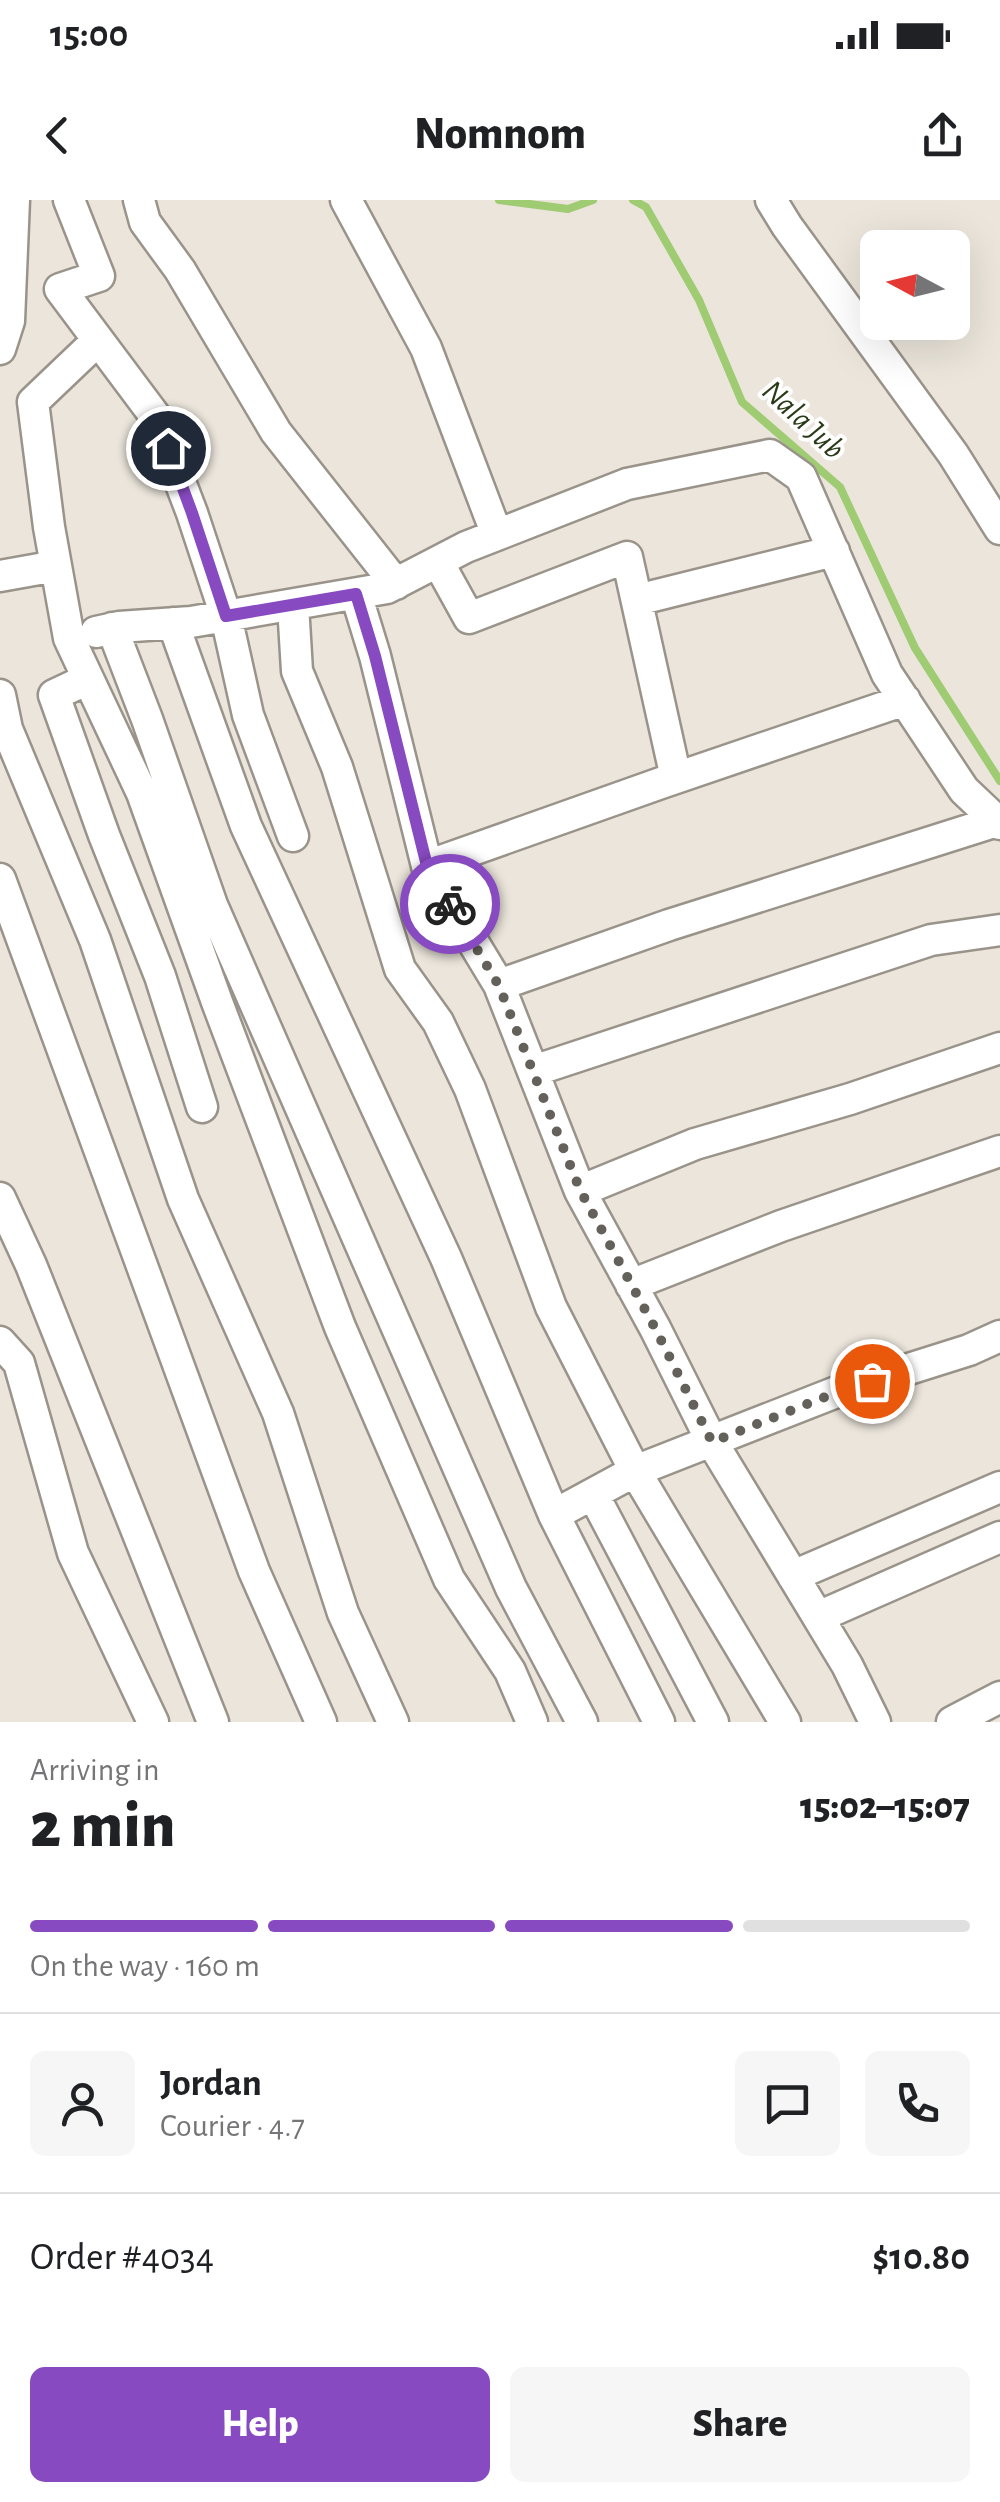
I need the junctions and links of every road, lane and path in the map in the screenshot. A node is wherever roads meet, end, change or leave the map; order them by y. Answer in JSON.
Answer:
{"nodes":[{"id":1,"x":14,"y":200,"type":"edge"},
{"id":2,"x":69,"y":200,"type":"edge"},
{"id":3,"x":139,"y":200,"type":"edge"},
{"id":4,"x":346,"y":200,"type":"edge"},
{"id":5,"x":771,"y":200,"type":"edge"},
{"id":6,"x":97,"y":341,"type":"junction"},
{"id":7,"x":0,"y":349,"type":"edge"},
{"id":8,"x":1000,"y":529,"type":"edge"},
{"id":9,"x":497,"y":535,"type":"junction"},
{"id":10,"x":834,"y":551,"type":"junction"},
{"id":11,"x":438,"y":562,"type":"junction"},
{"id":12,"x":56,"y":566,"type":"junction"},
{"id":13,"x":0,"y":576,"type":"edge"},
{"id":14,"x":396,"y":584,"type":"junction"},
{"id":15,"x":356,"y":594,"type":"junction"},
{"id":16,"x":636,"y":600,"type":"junction"},
{"id":17,"x":293,"y":605,"type":"junction"},
{"id":18,"x":226,"y":616,"type":"junction"},
{"id":19,"x":173,"y":623,"type":"junction"},
{"id":20,"x":112,"y":628,"type":"junction"},
{"id":21,"x":69,"y":638,"type":"junction"},
{"id":22,"x":88,"y":679,"type":"junction"},
{"id":23,"x":0,"y":695,"type":"edge"},
{"id":24,"x":905,"y":700,"type":"junction"},
{"id":25,"x":676,"y":778,"type":"junction"},
{"id":26,"x":998,"y":823,"type":"edge"},
{"id":27,"x":293,"y":836,"type":"dead end"},
{"id":28,"x":427,"y":866,"type":"junction"},
{"id":29,"x":0,"y":879,"type":"edge"},
{"id":30,"x":1000,"y":930,"type":"edge"},
{"id":31,"x":499,"y":986,"type":"junction"},
{"id":32,"x":1000,"y":1048,"type":"edge"},
{"id":33,"x":533,"y":1072,"type":"junction"},
{"id":34,"x":202,"y":1107,"type":"dead end"},
{"id":35,"x":1000,"y":1152,"type":"edge"},
{"id":36,"x":580,"y":1190,"type":"junction"},
{"id":37,"x":0,"y":1198,"type":"edge"},
{"id":38,"x":631,"y":1285,"type":"junction"},
{"id":39,"x":1000,"y":1336,"type":"edge"},
{"id":40,"x":0,"y":1342,"type":"edge"},
{"id":41,"x":712,"y":1442,"type":"junction"},
{"id":42,"x":635,"y":1471,"type":"junction"},
{"id":43,"x":1000,"y":1487,"type":"edge"},
{"id":44,"x":593,"y":1494,"type":"junction"},
{"id":45,"x":554,"y":1515,"type":"junction"},
{"id":46,"x":1000,"y":1537,"type":"edge"},
{"id":47,"x":793,"y":1576,"type":"junction"},
{"id":48,"x":818,"y":1617,"type":"junction"},
{"id":49,"x":1000,"y":1697,"type":"edge"},
{"id":50,"x":153,"y":1722,"type":"edge"},
{"id":51,"x":213,"y":1722,"type":"edge"},
{"id":52,"x":321,"y":1722,"type":"edge"},
{"id":53,"x":393,"y":1722,"type":"edge"},
{"id":54,"x":532,"y":1722,"type":"edge"},
{"id":55,"x":582,"y":1722,"type":"edge"},
{"id":56,"x":659,"y":1722,"type":"edge"},
{"id":57,"x":713,"y":1722,"type":"edge"},
{"id":58,"x":785,"y":1722,"type":"edge"},
{"id":59,"x":875,"y":1722,"type":"edge"},
{"id":60,"x":952,"y":1722,"type":"edge"}],
"edges":[{"from":1,"to":7,"type":"street"},
{"from":2,"to":6,"type":"street"},
{"from":3,"to":14,"type":"street"},
{"from":4,"to":9,"type":"street"},
{"from":5,"to":8,"type":"street"},
{"from":6,"to":12,"type":"street"},
{"from":6,"to":18,"type":"street"},
{"from":9,"to":10,"type":"street"},
{"from":9,"to":11,"type":"street"},
{"from":10,"to":16,"type":"street"},
{"from":10,"to":24,"type":"street"},
{"from":11,"to":14,"type":"street"},
{"from":11,"to":16,"type":"street"},
{"from":12,"to":13,"type":"street"},
{"from":12,"to":21,"type":"street"},
{"from":14,"to":15,"type":"street"},
{"from":15,"to":17,"type":"street"},
{"from":15,"to":28,"type":"street"},
{"from":16,"to":25,"type":"street"},
{"from":17,"to":18,"type":"street"},
{"from":17,"to":42,"type":"street"},
{"from":18,"to":19,"type":"street"},
{"from":18,"to":27,"type":"street"},
{"from":19,"to":20,"type":"street"},
{"from":19,"to":45,"type":"street"},
{"from":20,"to":21,"type":"street"},
{"from":20,"to":55,"type":"street"},
{"from":21,"to":22,"type":"street"},
{"from":22,"to":34,"type":"street"},
{"from":22,"to":54,"type":"street"},
{"from":23,"to":53,"type":"street"},
{"from":24,"to":25,"type":"street"},
{"from":24,"to":26,"type":"street"},
{"from":25,"to":28,"type":"street"},
{"from":26,"to":31,"type":"street"},
{"from":28,"to":31,"type":"street"},
{"from":29,"to":52,"type":"street"},
{"from":30,"to":33,"type":"street"},
{"from":31,"to":33,"type":"street"},
{"from":32,"to":36,"type":"street"},
{"from":33,"to":36,"type":"street"},
{"from":35,"to":38,"type":"street"},
{"from":36,"to":38,"type":"street"},
{"from":37,"to":51,"type":"street"},
{"from":38,"to":41,"type":"street"},
{"from":39,"to":41,"type":"street"},
{"from":40,"to":50,"type":"street"},
{"from":41,"to":42,"type":"street"},
{"from":41,"to":47,"type":"street"},
{"from":42,"to":44,"type":"street"},
{"from":42,"to":58,"type":"street"},
{"from":43,"to":47,"type":"street"},
{"from":44,"to":45,"type":"street"},
{"from":44,"to":57,"type":"street"},
{"from":45,"to":56,"type":"street"},
{"from":46,"to":48,"type":"street"},
{"from":47,"to":48,"type":"street"},
{"from":48,"to":59,"type":"street"},
{"from":49,"to":60,"type":"street"}]}
